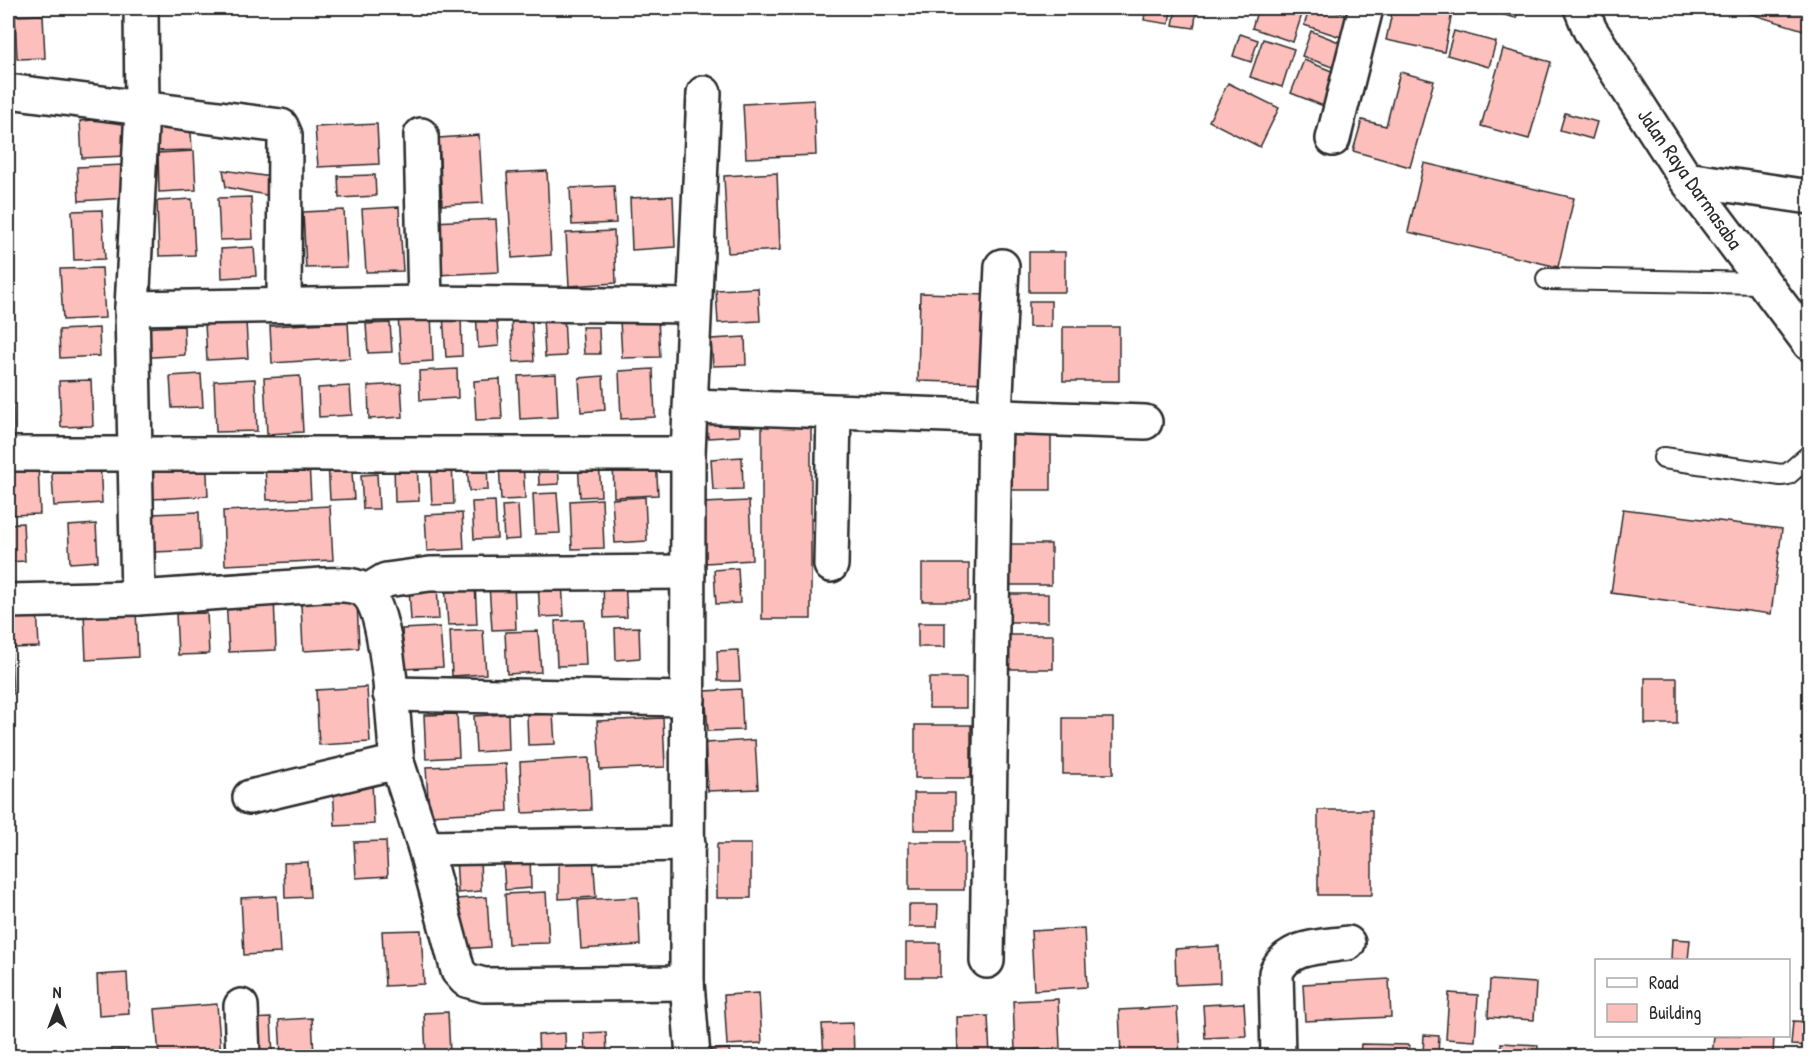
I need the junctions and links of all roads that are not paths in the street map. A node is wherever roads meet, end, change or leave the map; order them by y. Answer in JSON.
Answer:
{"nodes":[{"id":1,"x":141,"y":8,"type":"edge"},
{"id":2,"x":1366,"y":8,"type":"edge"},
{"id":3,"x":1581,"y":8,"type":"edge"},
{"id":4,"x":8,"y":91,"type":"edge"},
{"id":5,"x":704,"y":93,"type":"dead end"},
{"id":6,"x":142,"y":109,"type":"junction"},
{"id":7,"x":421,"y":135,"type":"dead end"},
{"id":8,"x":1333,"y":139,"type":"dead end"},
{"id":9,"x":1686,"y":179,"type":"junction"},
{"id":10,"x":1809,"y":197,"type":"edge"},
{"id":11,"x":1002,"y":266,"type":"dead end"},
{"id":12,"x":1546,"y":279,"type":"dead end"},
{"id":13,"x":1763,"y":283,"type":"junction"},
{"id":14,"x":425,"y":303,"type":"junction"},
{"id":15,"x":284,"y":305,"type":"junction"},
{"id":16,"x":693,"y":306,"type":"junction"},
{"id":17,"x":132,"y":308,"type":"junction"},
{"id":18,"x":1809,"y":344,"type":"edge"},
{"id":19,"x":691,"y":406,"type":"junction"},
{"id":20,"x":834,"y":412,"type":"junction"},
{"id":21,"x":995,"y":416,"type":"junction"},
{"id":22,"x":1145,"y":422,"type":"dead end"},
{"id":23,"x":135,"y":453,"type":"junction"},
{"id":24,"x":8,"y":454,"type":"edge"},
{"id":25,"x":688,"y":454,"type":"junction"},
{"id":26,"x":1809,"y":455,"type":"edge"},
{"id":27,"x":1664,"y":458,"type":"dead end"},
{"id":28,"x":831,"y":565,"type":"dead end"},
{"id":29,"x":688,"y":572,"type":"junction"},
{"id":30,"x":366,"y":592,"type":"junction"},
{"id":31,"x":138,"y":598,"type":"junction"},
{"id":32,"x":8,"y":601,"type":"edge"},
{"id":33,"x":390,"y":694,"type":"junction"},
{"id":34,"x":688,"y":699,"type":"junction"},
{"id":35,"x":396,"y":762,"type":"junction"},
{"id":36,"x":250,"y":797,"type":"dead end"},
{"id":37,"x":688,"y":844,"type":"junction"},
{"id":38,"x":425,"y":848,"type":"junction"},
{"id":39,"x":1348,"y":943,"type":"dead end"},
{"id":40,"x":987,"y":961,"type":"dead end"},
{"id":41,"x":687,"y":983,"type":"junction"},
{"id":42,"x":241,"y":1006,"type":"dead end"},
{"id":43,"x":243,"y":1056,"type":"edge"},
{"id":44,"x":693,"y":1056,"type":"edge"},
{"id":45,"x":1278,"y":1056,"type":"edge"}],
"edges":[{"from":1,"to":6,"type":"street"},
{"from":2,"to":8,"type":"street"},
{"from":3,"to":9,"type":"street","name":"Jalan Raya Darmasaba"},
{"from":4,"to":6,"type":"street"},
{"from":5,"to":16,"type":"street"},
{"from":6,"to":15,"type":"street"},
{"from":6,"to":17,"type":"street"},
{"from":7,"to":14,"type":"street"},
{"from":9,"to":10,"type":"street"},
{"from":9,"to":13,"type":"street","name":"Jalan Raya Darmasaba"},
{"from":11,"to":21,"type":"street"},
{"from":12,"to":13,"type":"lane"},
{"from":13,"to":18,"type":"street","name":"Jalan Raya Darmasaba"},
{"from":14,"to":15,"type":"street"},
{"from":14,"to":16,"type":"street"},
{"from":15,"to":17,"type":"street"},
{"from":16,"to":19,"type":"street"},
{"from":17,"to":23,"type":"street"},
{"from":19,"to":20,"type":"street"},
{"from":19,"to":25,"type":"street"},
{"from":20,"to":21,"type":"street"},
{"from":20,"to":28,"type":"street"},
{"from":21,"to":22,"type":"street"},
{"from":21,"to":40,"type":"street"},
{"from":23,"to":24,"type":"street"},
{"from":23,"to":25,"type":"street"},
{"from":23,"to":31,"type":"street"},
{"from":25,"to":29,"type":"street"},
{"from":26,"to":27,"type":"lane"},
{"from":29,"to":30,"type":"street"},
{"from":29,"to":34,"type":"street"},
{"from":30,"to":31,"type":"street"},
{"from":30,"to":33,"type":"street"},
{"from":31,"to":32,"type":"street"},
{"from":33,"to":34,"type":"street"},
{"from":33,"to":35,"type":"street"},
{"from":34,"to":37,"type":"street"},
{"from":35,"to":36,"type":"street"},
{"from":35,"to":38,"type":"street"},
{"from":37,"to":38,"type":"street"},
{"from":37,"to":41,"type":"street"},
{"from":38,"to":41,"type":"street"},
{"from":39,"to":45,"type":"street"},
{"from":41,"to":44,"type":"street"},
{"from":42,"to":43,"type":"street"}]}
